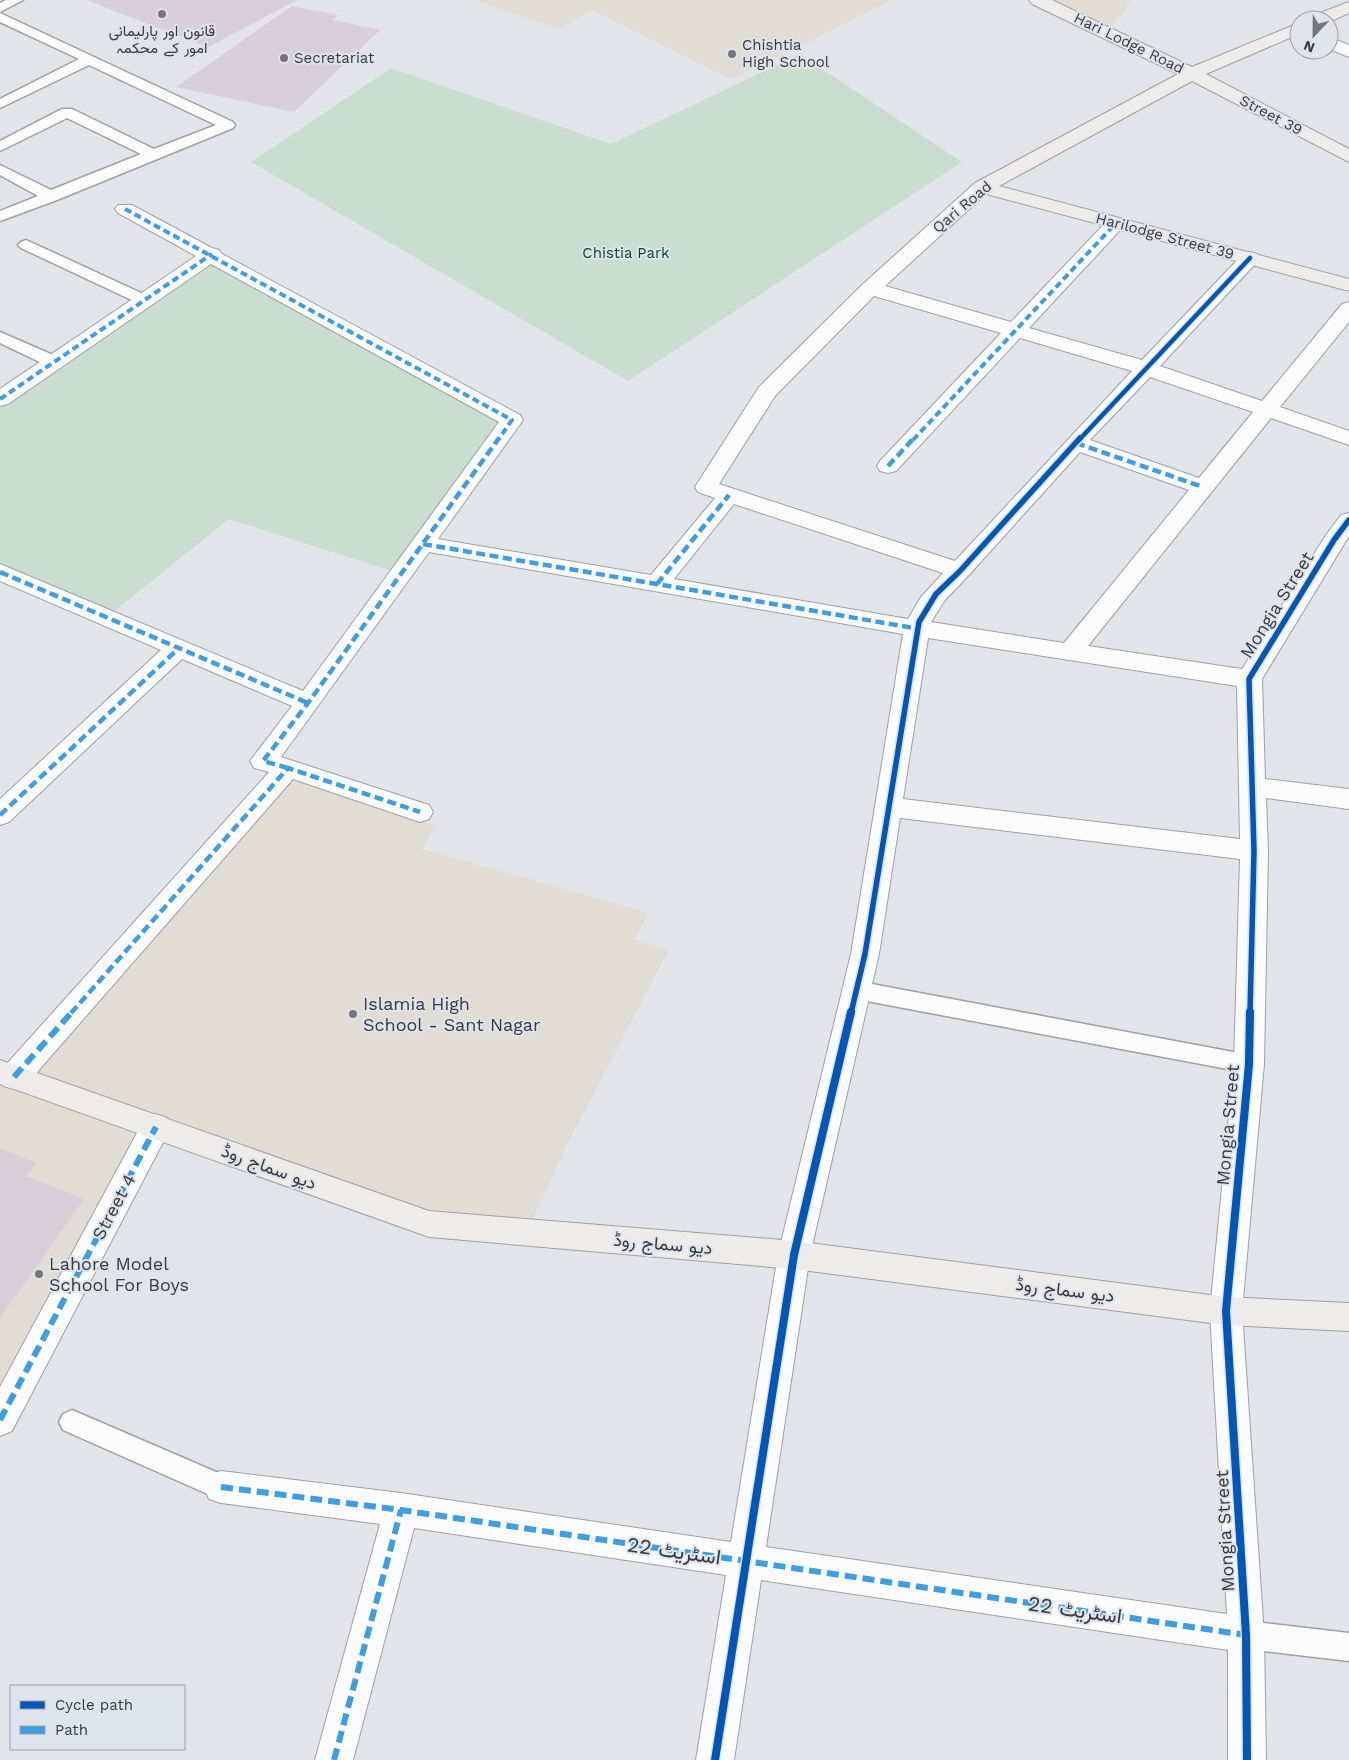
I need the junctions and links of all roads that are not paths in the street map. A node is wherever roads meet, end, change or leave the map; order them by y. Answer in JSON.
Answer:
{"nodes":[{"id":1,"x":16,"y":0,"type":"edge"},
{"id":2,"x":1038,"y":0,"type":"edge"},
{"id":3,"x":0,"y":8,"type":"edge"},
{"id":4,"x":0,"y":17,"type":"edge"},
{"id":5,"x":1289,"y":32,"type":"edge"},
{"id":6,"x":88,"y":60,"type":"junction"},
{"id":7,"x":1192,"y":74,"type":"junction"},
{"id":8,"x":0,"y":104,"type":"edge"},
{"id":9,"x":0,"y":147,"type":"edge"},
{"id":10,"x":154,"y":155,"type":"junction"},
{"id":11,"x":1349,"y":156,"type":"edge"},
{"id":12,"x":0,"y":169,"type":"edge"},
{"id":13,"x":982,"y":187,"type":"junction"},
{"id":14,"x":52,"y":197,"type":"junction"},
{"id":15,"x":125,"y":209,"type":"dead end"},
{"id":16,"x":0,"y":216,"type":"edge"},
{"id":17,"x":1116,"y":223,"type":"junction"},
{"id":18,"x":26,"y":245,"type":"dead end"},
{"id":19,"x":212,"y":254,"type":"junction"},
{"id":20,"x":1250,"y":258,"type":"junction"},
{"id":21,"x":1349,"y":285,"type":"edge"},
{"id":22,"x":870,"y":288,"type":"junction"},
{"id":23,"x":144,"y":300,"type":"junction"},
{"id":24,"x":1349,"y":308,"type":"edge"},
{"id":25,"x":1015,"y":331,"type":"junction"},
{"id":26,"x":0,"y":337,"type":"edge"},
{"id":27,"x":54,"y":362,"type":"junction"},
{"id":28,"x":1146,"y":368,"type":"junction"},
{"id":29,"x":0,"y":398,"type":"edge"},
{"id":30,"x":1266,"y":410,"type":"junction"},
{"id":31,"x":1349,"y":438,"type":"edge"},
{"id":32,"x":1076,"y":443,"type":"junction"},
{"id":33,"x":888,"y":466,"type":"dead end"},
{"id":34,"x":1203,"y":487,"type":"junction"},
{"id":35,"x":729,"y":495,"type":"junction"},
{"id":36,"x":1345,"y":531,"type":"edge"},
{"id":37,"x":423,"y":544,"type":"junction"},
{"id":38,"x":960,"y":571,"type":"junction"},
{"id":39,"x":0,"y":572,"type":"edge"},
{"id":40,"x":656,"y":584,"type":"junction"},
{"id":41,"x":914,"y":628,"type":"junction"},
{"id":42,"x":180,"y":648,"type":"junction"},
{"id":43,"x":1070,"y":652,"type":"junction"},
{"id":44,"x":1249,"y":678,"type":"junction"},
{"id":45,"x":308,"y":703,"type":"junction"},
{"id":46,"x":288,"y":768,"type":"junction"},
{"id":47,"x":1252,"y":787,"type":"junction"},
{"id":48,"x":1349,"y":799,"type":"edge"},
{"id":49,"x":888,"y":807,"type":"junction"},
{"id":50,"x":420,"y":812,"type":"dead end"},
{"id":51,"x":0,"y":815,"type":"edge"},
{"id":52,"x":1254,"y":851,"type":"junction"},
{"id":53,"x":856,"y":990,"type":"junction"},
{"id":54,"x":1249,"y":1064,"type":"junction"},
{"id":55,"x":7,"y":1075,"type":"edge"},
{"id":56,"x":156,"y":1127,"type":"junction"},
{"id":57,"x":794,"y":1255,"type":"junction"},
{"id":58,"x":1226,"y":1311,"type":"junction"},
{"id":59,"x":1349,"y":1317,"type":"edge"},
{"id":60,"x":0,"y":1420,"type":"edge"},
{"id":61,"x":72,"y":1422,"type":"dead end"},
{"id":62,"x":221,"y":1488,"type":"joint"},
{"id":63,"x":401,"y":1510,"type":"junction"},
{"id":64,"x":744,"y":1561,"type":"junction"},
{"id":65,"x":1246,"y":1635,"type":"junction"},
{"id":66,"x":1349,"y":1647,"type":"edge"},
{"id":67,"x":334,"y":1760,"type":"edge"},
{"id":68,"x":714,"y":1760,"type":"edge"},
{"id":69,"x":1247,"y":1760,"type":"edge"}],
"edges":[{"from":1,"to":3,"type":"lane"},
{"from":2,"to":7,"type":"street","name":"Hari Lodge Road"},
{"from":4,"to":6,"type":"lane"},
{"from":5,"to":7,"type":"street","name":"Qari Road"},
{"from":6,"to":8,"type":"lane"},
{"from":6,"to":10,"type":"lane"},
{"from":7,"to":11,"type":"street","name":"Street 39"},
{"from":7,"to":13,"type":"street","name":"Qari Road"},
{"from":9,"to":10,"type":"lane"},
{"from":10,"to":14,"type":"lane"},
{"from":12,"to":14,"type":"lane"},
{"from":13,"to":17,"type":"street","name":"Harilodge Street 39"},
{"from":13,"to":22,"type":"street","name":"Qari Road"},
{"from":14,"to":16,"type":"lane"},
{"from":15,"to":19,"type":"street"},
{"from":17,"to":20,"type":"street","name":"Harilodge Street 39"},
{"from":17,"to":25,"type":"street"},
{"from":18,"to":23,"type":"lane"},
{"from":19,"to":23,"type":"street"},
{"from":19,"to":37,"type":"street"},
{"from":20,"to":21,"type":"street","name":"Harilodge Street 39"},
{"from":20,"to":28,"type":"street"},
{"from":22,"to":25,"type":"street"},
{"from":22,"to":35,"type":"street","name":"Qari Road"},
{"from":23,"to":27,"type":"street"},
{"from":24,"to":30,"type":"street"},
{"from":25,"to":28,"type":"street"},
{"from":25,"to":33,"type":"street"},
{"from":26,"to":27,"type":"lane"},
{"from":27,"to":29,"type":"street"},
{"from":28,"to":30,"type":"street"},
{"from":28,"to":32,"type":"street"},
{"from":30,"to":31,"type":"street"},
{"from":30,"to":34,"type":"street"},
{"from":32,"to":34,"type":"street"},
{"from":32,"to":38,"type":"street"},
{"from":34,"to":43,"type":"street"},
{"from":35,"to":38,"type":"street"},
{"from":35,"to":40,"type":"street"},
{"from":36,"to":44,"type":"street","name":"Mongia Street"},
{"from":37,"to":40,"type":"street"},
{"from":37,"to":45,"type":"street"},
{"from":38,"to":41,"type":"street"},
{"from":39,"to":42,"type":"street"},
{"from":40,"to":41,"type":"street"},
{"from":41,"to":43,"type":"street"},
{"from":41,"to":49,"type":"street"},
{"from":42,"to":45,"type":"street"},
{"from":42,"to":51,"type":"street"},
{"from":43,"to":44,"type":"street"},
{"from":44,"to":47,"type":"street","name":"Mongia Street"},
{"from":45,"to":46,"type":"street"},
{"from":46,"to":50,"type":"street"},
{"from":46,"to":55,"type":"street"},
{"from":47,"to":48,"type":"street"},
{"from":47,"to":52,"type":"street","name":"Mongia Street"},
{"from":49,"to":52,"type":"street"},
{"from":49,"to":53,"type":"street"},
{"from":52,"to":54,"type":"street","name":"Mongia Street"},
{"from":53,"to":54,"type":"lane"},
{"from":53,"to":57,"type":"street"},
{"from":54,"to":58,"type":"street","name":"Mongia Street"},
{"from":55,"to":56,"type":"street","name":"دیو سماج روڈ"},
{"from":56,"to":57,"type":"street","name":"دیو سماج روڈ"},
{"from":56,"to":60,"type":"street","name":"Street 4"},
{"from":57,"to":58,"type":"street","name":"دیو سماج روڈ"},
{"from":57,"to":64,"type":"street"},
{"from":58,"to":59,"type":"street","name":"دیو سماج روڈ"},
{"from":58,"to":65,"type":"street","name":"Mongia Street"},
{"from":61,"to":62,"type":"lane"},
{"from":62,"to":63,"type":"street","name":"اسٹریٹ 22"},
{"from":63,"to":64,"type":"street","name":"اسٹریٹ 22"},
{"from":63,"to":67,"type":"street"},
{"from":64,"to":65,"type":"street","name":"اسٹریٹ 22"},
{"from":64,"to":68,"type":"street"},
{"from":65,"to":66,"type":"lane"},
{"from":65,"to":69,"type":"street","name":"Mongia Street"}]}
